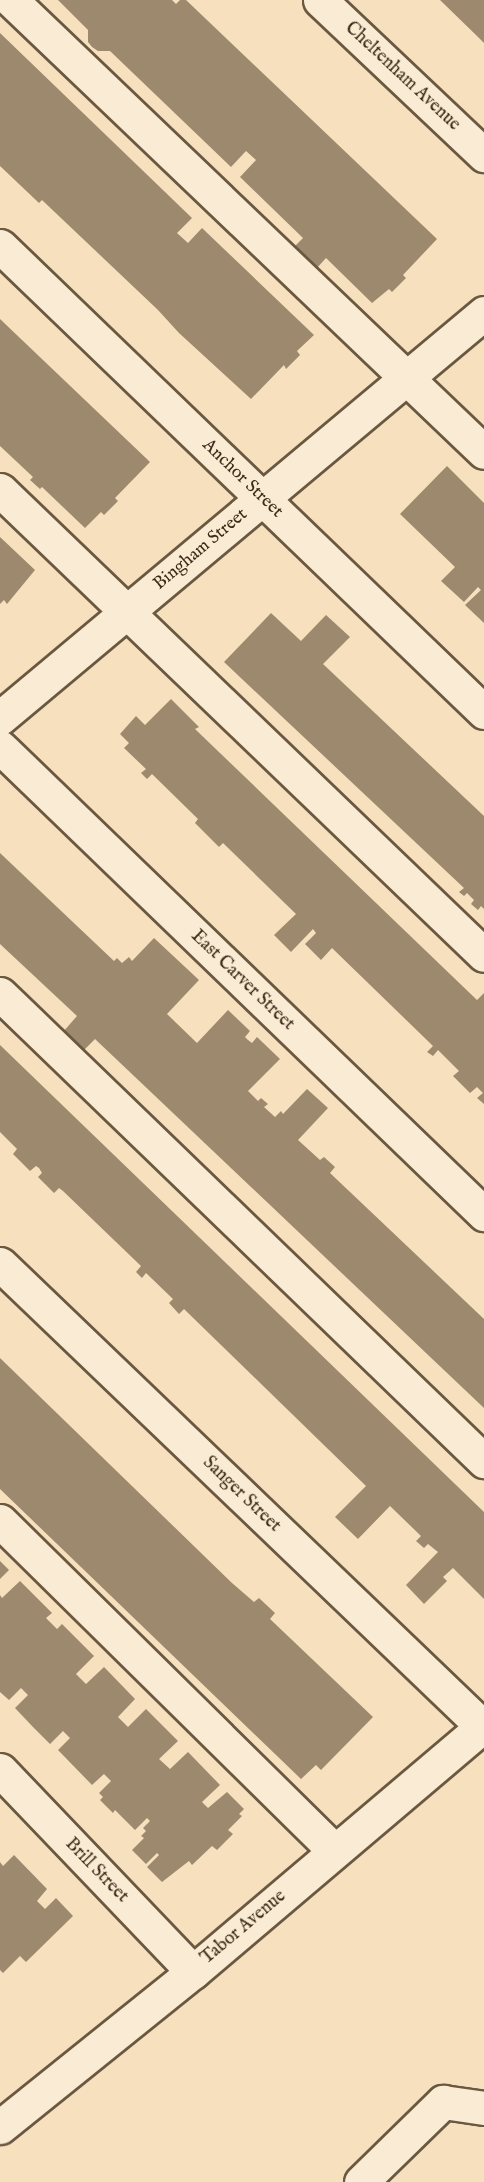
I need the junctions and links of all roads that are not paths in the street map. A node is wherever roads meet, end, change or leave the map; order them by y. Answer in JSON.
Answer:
{"nodes":[{"id":1,"x":11,"y":0,"type":"edge"},
{"id":2,"x":320,"y":0,"type":"edge"},
{"id":3,"x":484,"y":155,"type":"edge"},
{"id":4,"x":0,"y":246,"type":"edge"},
{"id":5,"x":484,"y":313,"type":"edge"},
{"id":6,"x":406,"y":378,"type":"junction"},
{"id":7,"x":484,"y":452,"type":"edge"},
{"id":8,"x":0,"y":490,"type":"edge"},
{"id":9,"x":262,"y":500,"type":"junction"},
{"id":10,"x":127,"y":612,"type":"junction"},
{"id":11,"x":484,"y":712,"type":"edge"},
{"id":12,"x":0,"y":718,"type":"edge"},
{"id":13,"x":0,"y":747,"type":"edge"},
{"id":14,"x":484,"y":955,"type":"edge"},
{"id":15,"x":0,"y":994,"type":"edge"},
{"id":16,"x":484,"y":1214,"type":"edge"},
{"id":17,"x":0,"y":1264,"type":"edge"},
{"id":18,"x":484,"y":1461,"type":"edge"},
{"id":19,"x":0,"y":1521,"type":"edge"},
{"id":20,"x":483,"y":1726,"type":"edge"},
{"id":21,"x":0,"y":1770,"type":"edge"},
{"id":22,"x":335,"y":1851,"type":"junction"},
{"id":23,"x":193,"y":1972,"type":"junction"},
{"id":24,"x":484,"y":2108,"type":"edge"},
{"id":25,"x":0,"y":2127,"type":"edge"},
{"id":26,"x":361,"y":2182,"type":"edge"}],
"edges":[{"from":1,"to":6,"type":"street"},
{"from":2,"to":3,"type":"street","name":"Cheltenham Avenue"},
{"from":4,"to":9,"type":"street","name":"Anchor Street"},
{"from":5,"to":6,"type":"street","name":"Bingham Street"},
{"from":6,"to":7,"type":"street"},
{"from":6,"to":9,"type":"street","name":"Bingham Street"},
{"from":8,"to":10,"type":"street"},
{"from":9,"to":10,"type":"street","name":"Bingham Street"},
{"from":9,"to":11,"type":"street","name":"Anchor Street"},
{"from":10,"to":12,"type":"street","name":"Bingham Street"},
{"from":10,"to":14,"type":"street"},
{"from":13,"to":16,"type":"street","name":"East Carver Street"},
{"from":15,"to":18,"type":"street"},
{"from":17,"to":20,"type":"street","name":"Sanger Street"},
{"from":19,"to":22,"type":"street"},
{"from":20,"to":22,"type":"street","name":"Tabor Avenue"},
{"from":21,"to":23,"type":"street","name":"Brill Street"},
{"from":22,"to":23,"type":"street","name":"Tabor Avenue"},
{"from":23,"to":25,"type":"street","name":"Tabor Avenue"},
{"from":24,"to":26,"type":"street"}]}
